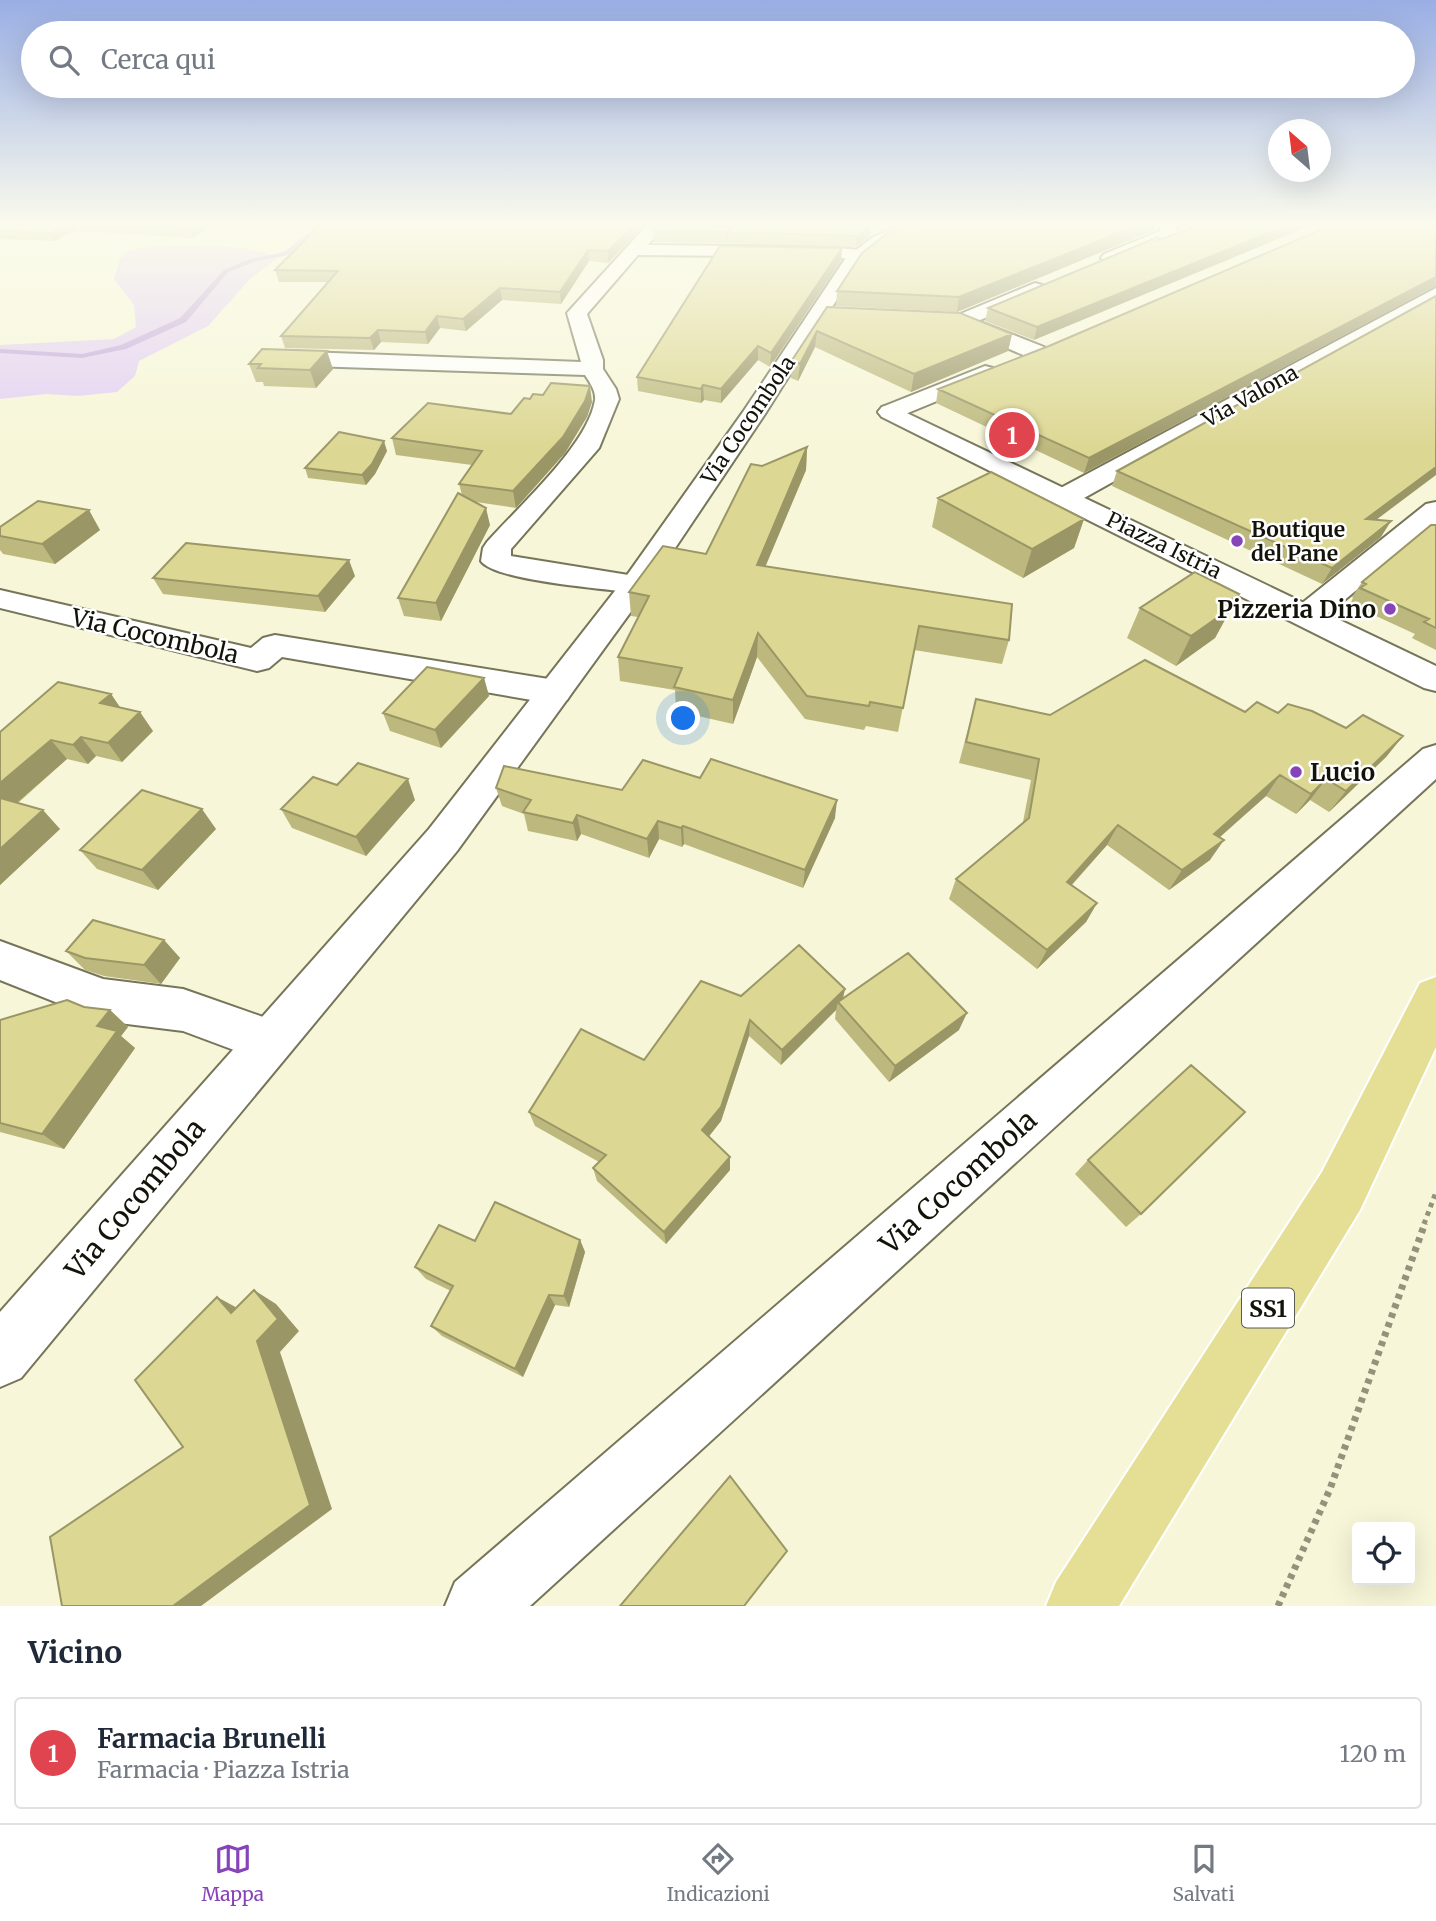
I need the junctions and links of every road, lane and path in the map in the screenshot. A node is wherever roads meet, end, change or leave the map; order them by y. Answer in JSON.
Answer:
{"nodes":[{"id":1,"x":589,"y":300,"type":"edge"},
{"id":2,"x":837,"y":300,"type":"edge"},
{"id":3,"x":1010,"y":300,"type":"edge"},
{"id":4,"x":1425,"y":300,"type":"edge"},
{"id":5,"x":934,"y":320,"type":"edge"},
{"id":6,"x":960,"y":321,"type":"junction"},
{"id":7,"x":267,"y":357,"type":"edge"},
{"id":8,"x":592,"y":369,"type":"junction"},
{"id":9,"x":1065,"y":497,"type":"junction"},
{"id":10,"x":1436,"y":510,"type":"edge"},
{"id":11,"x":636,"y":584,"type":"junction"},
{"id":12,"x":0,"y":599,"type":"edge"},
{"id":13,"x":1307,"y":615,"type":"junction"},
{"id":14,"x":1436,"y":680,"type":"edge"},
{"id":15,"x":555,"y":692,"type":"junction"},
{"id":16,"x":1436,"y":758,"type":"edge"},
{"id":17,"x":0,"y":960,"type":"edge"},
{"id":18,"x":1436,"y":998,"type":"edge"},
{"id":19,"x":269,"y":1041,"type":"junction"},
{"id":20,"x":1436,"y":1192,"type":"edge"},
{"id":21,"x":0,"y":1357,"type":"edge"},
{"id":22,"x":479,"y":1606,"type":"edge"},
{"id":23,"x":1080,"y":1606,"type":"edge"},
{"id":24,"x":1278,"y":1606,"type":"edge"}],
"edges":[{"from":1,"to":8,"type":"street"},
{"from":2,"to":11,"type":"street","name":"Via Cocombola"},
{"from":3,"to":6,"type":"street"},
{"from":4,"to":9,"type":"street","name":"Via Valona"},
{"from":5,"to":6,"type":"street"},
{"from":6,"to":9,"type":"street","name":"Piazza Istria"},
{"from":7,"to":8,"type":"street"},
{"from":8,"to":11,"type":"street"},
{"from":9,"to":13,"type":"street","name":"Piazza Istria"},
{"from":10,"to":13,"type":"street"},
{"from":11,"to":15,"type":"street","name":"Via Cocombola"},
{"from":12,"to":15,"type":"street","name":"Via Cocombola"},
{"from":13,"to":14,"type":"street","name":"Piazza Istria"},
{"from":15,"to":19,"type":"street","name":"Via Cocombola"},
{"from":16,"to":22,"type":"street","name":"Via Cocombola"},
{"from":17,"to":19,"type":"street"},
{"from":18,"to":23,"type":"main road","number":"SS1"},
{"from":19,"to":21,"type":"street","name":"Via Cocombola"},
{"from":20,"to":24,"type":"path"}]}
